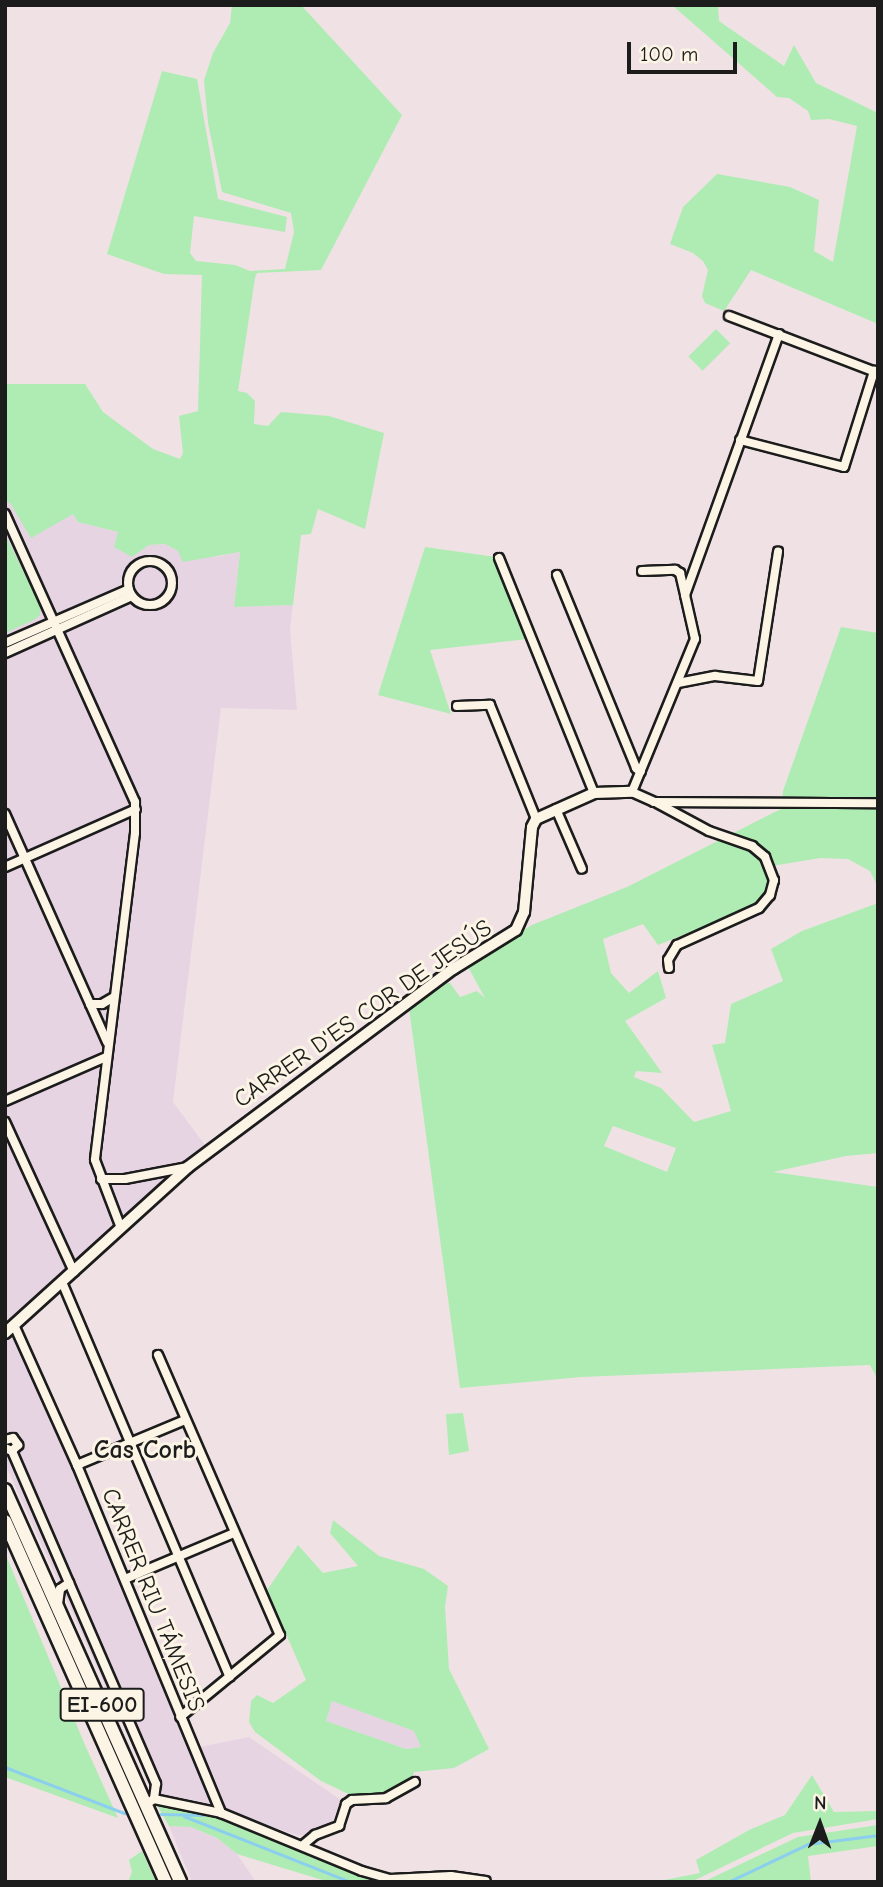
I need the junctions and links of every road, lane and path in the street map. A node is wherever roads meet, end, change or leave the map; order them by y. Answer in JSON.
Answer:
{"nodes":[{"id":1,"x":729,"y":316,"type":"dead end"},
{"id":2,"x":779,"y":334,"type":"junction"},
{"id":3,"x":876,"y":372,"type":"edge"},
{"id":4,"x":740,"y":440,"type":"junction"},
{"id":5,"x":5,"y":514,"type":"edge"},
{"id":6,"x":778,"y":552,"type":"dead end"},
{"id":7,"x":499,"y":558,"type":"dead end"},
{"id":8,"x":642,"y":571,"type":"dead end"},
{"id":9,"x":557,"y":575,"type":"dead end"},
{"id":10,"x":130,"y":592,"type":"junction"},
{"id":11,"x":685,"y":596,"type":"junction"},
{"id":12,"x":55,"y":626,"type":"junction"},
{"id":13,"x":5,"y":643,"type":"edge"},
{"id":14,"x":5,"y":653,"type":"edge"},
{"id":15,"x":678,"y":682,"type":"junction"},
{"id":16,"x":457,"y":706,"type":"dead end"},
{"id":17,"x":641,"y":772,"type":"junction"},
{"id":18,"x":632,"y":792,"type":"junction"},
{"id":19,"x":594,"y":793,"type":"junction"},
{"id":20,"x":654,"y":802,"type":"junction"},
{"id":21,"x":878,"y":803,"type":"edge"},
{"id":22,"x":136,"y":809,"type":"junction"},
{"id":23,"x":556,"y":809,"type":"junction"},
{"id":24,"x":5,"y":814,"type":"edge"},
{"id":25,"x":536,"y":819,"type":"junction"},
{"id":26,"x":25,"y":859,"type":"junction"},
{"id":27,"x":5,"y":867,"type":"edge"},
{"id":28,"x":582,"y":869,"type":"dead end"},
{"id":29,"x":669,"y":968,"type":"dead end"},
{"id":30,"x":114,"y":997,"type":"junction"},
{"id":31,"x":90,"y":1004,"type":"junction"},
{"id":32,"x":108,"y":1044,"type":"junction"},
{"id":33,"x":106,"y":1057,"type":"junction"},
{"id":34,"x":5,"y":1101,"type":"edge"},
{"id":35,"x":5,"y":1122,"type":"edge"},
{"id":36,"x":188,"y":1167,"type":"junction"},
{"id":37,"x":101,"y":1180,"type":"junction"},
{"id":38,"x":121,"y":1228,"type":"junction"},
{"id":39,"x":74,"y":1272,"type":"junction"},
{"id":40,"x":62,"y":1282,"type":"junction"},
{"id":41,"x":9,"y":1329,"type":"edge"},
{"id":42,"x":158,"y":1355,"type":"dead end"},
{"id":43,"x":185,"y":1420,"type":"junction"},
{"id":44,"x":6,"y":1438,"type":"edge"},
{"id":45,"x":131,"y":1442,"type":"junction"},
{"id":46,"x":9,"y":1450,"type":"edge"},
{"id":47,"x":77,"y":1465,"type":"junction"},
{"id":48,"x":5,"y":1490,"type":"edge"},
{"id":49,"x":5,"y":1521,"type":"edge"},
{"id":50,"x":234,"y":1533,"type":"junction"},
{"id":51,"x":5,"y":1540,"type":"edge"},
{"id":52,"x":21,"y":1556,"type":"junction"},
{"id":53,"x":180,"y":1556,"type":"junction"},
{"id":54,"x":125,"y":1579,"type":"junction"},
{"id":55,"x":69,"y":1583,"type":"junction"},
{"id":56,"x":58,"y":1607,"type":"junction"},
{"id":57,"x":230,"y":1677,"type":"junction"},
{"id":58,"x":180,"y":1717,"type":"junction"},
{"id":59,"x":415,"y":1783,"type":"dead end"},
{"id":60,"x":150,"y":1802,"type":"junction"},
{"id":61,"x":221,"y":1813,"type":"junction"},
{"id":62,"x":303,"y":1845,"type":"junction"},
{"id":63,"x":486,"y":1881,"type":"edge"},
{"id":64,"x":166,"y":1882,"type":"edge"},
{"id":65,"x":180,"y":1882,"type":"edge"}],
"edges":[{"from":1,"to":2,"type":"street"},
{"from":2,"to":3,"type":"street"},
{"from":2,"to":4,"type":"street"},
{"from":3,"to":4,"type":"street"},
{"from":4,"to":11,"type":"street"},
{"from":5,"to":12,"type":"street"},
{"from":6,"to":15,"type":"street"},
{"from":7,"to":19,"type":"street"},
{"from":8,"to":11,"type":"street"},
{"from":9,"to":17,"type":"street"},
{"from":10,"to":10,"type":"street"},
{"from":10,"to":12,"type":"street"},
{"from":11,"to":15,"type":"street"},
{"from":12,"to":13,"type":"street"},
{"from":12,"to":14,"type":"street"},
{"from":12,"to":22,"type":"street"},
{"from":15,"to":17,"type":"street"},
{"from":16,"to":25,"type":"street"},
{"from":17,"to":18,"type":"street"},
{"from":18,"to":19,"type":"street"},
{"from":18,"to":20,"type":"street"},
{"from":19,"to":23,"type":"street"},
{"from":20,"to":21,"type":"street"},
{"from":20,"to":29,"type":"street"},
{"from":22,"to":26,"type":"street"},
{"from":22,"to":30,"type":"street"},
{"from":23,"to":25,"type":"street"},
{"from":23,"to":28,"type":"street"},
{"from":24,"to":26,"type":"street"},
{"from":25,"to":36,"type":"street","name":"CARRER D'ES COR DE JESÚS"},
{"from":26,"to":27,"type":"street"},
{"from":26,"to":31,"type":"street"},
{"from":30,"to":31,"type":"street"},
{"from":30,"to":32,"type":"street"},
{"from":31,"to":32,"type":"street"},
{"from":32,"to":33,"type":"street"},
{"from":33,"to":34,"type":"street"},
{"from":33,"to":37,"type":"street"},
{"from":35,"to":39,"type":"street"},
{"from":36,"to":37,"type":"street"},
{"from":36,"to":38,"type":"street","name":"CARRER D'ES COR DE JESÚS"},
{"from":37,"to":38,"type":"street"},
{"from":38,"to":39,"type":"street","name":"CARRER D'ES COR DE JESÚS"},
{"from":39,"to":40,"type":"street","name":"CARRER D'ES COR DE JESÚS"},
{"from":40,"to":41,"type":"street","name":"CARRER D'ES COR DE JESÚS"},
{"from":40,"to":45,"type":"street"},
{"from":41,"to":47,"type":"street","name":"CARRER RIU TÁMESIS"},
{"from":42,"to":43,"type":"street"},
{"from":43,"to":45,"type":"street"},
{"from":43,"to":50,"type":"street"},
{"from":44,"to":46,"type":"street"},
{"from":45,"to":47,"type":"street"},
{"from":45,"to":53,"type":"street"},
{"from":46,"to":55,"type":"street"},
{"from":47,"to":54,"type":"street","name":"CARRER RIU TÁMESIS"},
{"from":48,"to":56,"type":"main road","number":"EI-600"},
{"from":49,"to":52,"type":"main road","number":"EI-600"},
{"from":50,"to":53,"type":"street"},
{"from":50,"to":57,"type":"street"},
{"from":51,"to":52,"type":"street"},
{"from":52,"to":64,"type":"main road","number":"EI-600"},
{"from":53,"to":54,"type":"street"},
{"from":53,"to":57,"type":"street"},
{"from":54,"to":58,"type":"street","name":"CARRER RIU TÁMESIS"},
{"from":55,"to":56,"type":"street"},
{"from":55,"to":60,"type":"street"},
{"from":56,"to":60,"type":"main road","number":"EI-600"},
{"from":57,"to":58,"type":"street"},
{"from":58,"to":61,"type":"street","name":"CARRER RIU TÁMESIS"},
{"from":59,"to":62,"type":"street"},
{"from":60,"to":61,"type":"street"},
{"from":60,"to":65,"type":"main road","number":"EI-600"},
{"from":61,"to":62,"type":"street"},
{"from":62,"to":63,"type":"street"}]}
